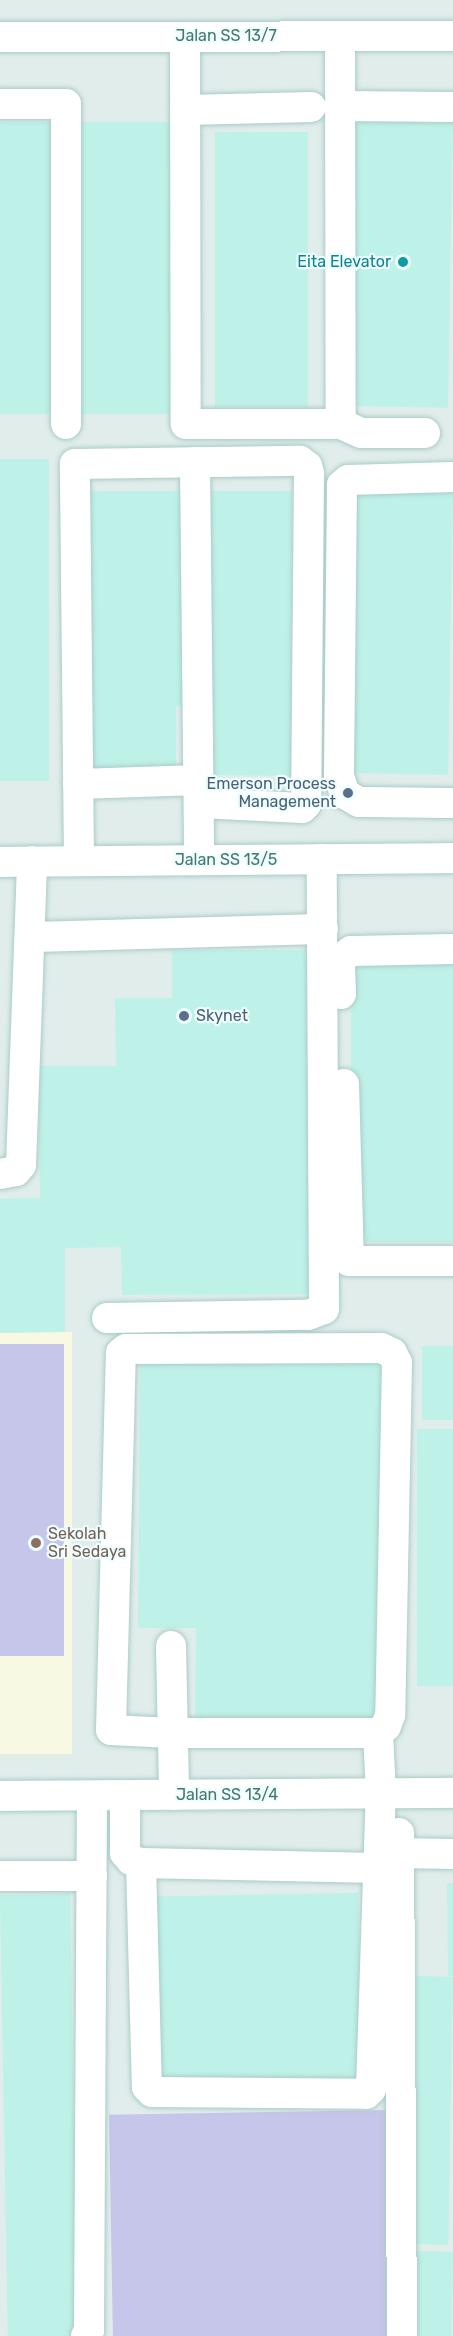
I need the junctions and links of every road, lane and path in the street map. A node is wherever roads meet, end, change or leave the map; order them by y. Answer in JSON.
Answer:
{"nodes":[{"id":1,"x":340,"y":36,"type":"junction"},
{"id":2,"x":453,"y":36,"type":"edge"},
{"id":3,"x":0,"y":37,"type":"edge"},
{"id":4,"x":185,"y":37,"type":"junction"},
{"id":5,"x":0,"y":104,"type":"edge"},
{"id":6,"x":326,"y":107,"type":"junction"},
{"id":7,"x":453,"y":107,"type":"edge"},
{"id":8,"x":185,"y":110,"type":"junction"},
{"id":9,"x":66,"y":424,"type":"dead end"},
{"id":10,"x":341,"y":424,"type":"junction"},
{"id":11,"x":425,"y":432,"type":"dead end"},
{"id":12,"x":195,"y":462,"type":"junction"},
{"id":13,"x":453,"y":477,"type":"edge"},
{"id":14,"x":78,"y":784,"type":"junction"},
{"id":15,"x":198,"y":791,"type":"junction"},
{"id":16,"x":453,"y":803,"type":"edge"},
{"id":17,"x":453,"y":858,"type":"edge"},
{"id":18,"x":322,"y":859,"type":"junction"},
{"id":19,"x":199,"y":860,"type":"junction"},
{"id":20,"x":32,"y":861,"type":"junction"},
{"id":21,"x":78,"y":861,"type":"junction"},
{"id":22,"x":0,"y":862,"type":"edge"},
{"id":23,"x":323,"y":929,"type":"junction"},
{"id":24,"x":31,"y":937,"type":"junction"},
{"id":25,"x":453,"y":949,"type":"edge"},
{"id":26,"x":0,"y":1174,"type":"edge"},
{"id":27,"x":453,"y":1261,"type":"edge"},
{"id":28,"x":107,"y":1318,"type":"dead end"},
{"id":29,"x":171,"y":1646,"type":"dead end"},
{"id":30,"x":172,"y":1733,"type":"junction"},
{"id":31,"x":378,"y":1733,"type":"junction"},
{"id":32,"x":453,"y":1793,"type":"edge"},
{"id":33,"x":390,"y":1794,"type":"junction"},
{"id":34,"x":174,"y":1795,"type":"junction"},
{"id":35,"x":0,"y":1796,"type":"edge"},
{"id":36,"x":92,"y":1796,"type":"junction"},
{"id":37,"x":124,"y":1796,"type":"junction"},
{"id":38,"x":453,"y":1854,"type":"edge"},
{"id":39,"x":388,"y":1860,"type":"junction"},
{"id":40,"x":141,"y":1863,"type":"junction"},
{"id":41,"x":0,"y":1876,"type":"edge"},
{"id":42,"x":92,"y":1876,"type":"junction"},
{"id":43,"x":86,"y":2336,"type":"edge"},
{"id":44,"x":402,"y":2336,"type":"edge"}],
"edges":[{"from":1,"to":2,"type":"street","name":"Jalan SS 13/7"},
{"from":1,"to":4,"type":"street","name":"Jalan SS 13/7"},
{"from":1,"to":6,"type":"street"},
{"from":3,"to":4,"type":"street","name":"Jalan SS 13/7"},
{"from":4,"to":8,"type":"street"},
{"from":5,"to":9,"type":"street"},
{"from":6,"to":7,"type":"street"},
{"from":6,"to":8,"type":"street"},
{"from":6,"to":10,"type":"street"},
{"from":8,"to":10,"type":"street"},
{"from":10,"to":11,"type":"street"},
{"from":12,"to":14,"type":"street"},
{"from":12,"to":15,"type":"street"},
{"from":12,"to":15,"type":"street"},
{"from":13,"to":16,"type":"street"},
{"from":14,"to":15,"type":"street"},
{"from":14,"to":21,"type":"street"},
{"from":15,"to":19,"type":"street"},
{"from":17,"to":18,"type":"street","name":"Jalan SS 13/5"},
{"from":18,"to":19,"type":"street","name":"Jalan SS 13/5"},
{"from":18,"to":23,"type":"street"},
{"from":19,"to":21,"type":"street","name":"Jalan SS 13/5"},
{"from":20,"to":21,"type":"street","name":"Jalan SS 13/5"},
{"from":20,"to":22,"type":"street","name":"Jalan SS 13/5"},
{"from":20,"to":24,"type":"street"},
{"from":23,"to":24,"type":"street"},
{"from":23,"to":28,"type":"street"},
{"from":24,"to":26,"type":"street"},
{"from":25,"to":27,"type":"street"},
{"from":29,"to":30,"type":"street"},
{"from":30,"to":31,"type":"street"},
{"from":30,"to":31,"type":"street"},
{"from":30,"to":34,"type":"street"},
{"from":31,"to":33,"type":"street"},
{"from":32,"to":33,"type":"street","name":"Jalan SS 13/4"},
{"from":33,"to":34,"type":"street","name":"Jalan SS 13/4"},
{"from":33,"to":39,"type":"street"},
{"from":34,"to":37,"type":"street","name":"Jalan SS 13/4"},
{"from":35,"to":36,"type":"street","name":"Jalan SS 13/4"},
{"from":36,"to":37,"type":"street","name":"Jalan SS 13/4"},
{"from":36,"to":42,"type":"street"},
{"from":37,"to":40,"type":"street"},
{"from":38,"to":39,"type":"street"},
{"from":39,"to":40,"type":"street"},
{"from":39,"to":40,"type":"street"},
{"from":39,"to":44,"type":"street"},
{"from":41,"to":42,"type":"street"},
{"from":42,"to":43,"type":"street"}]}
